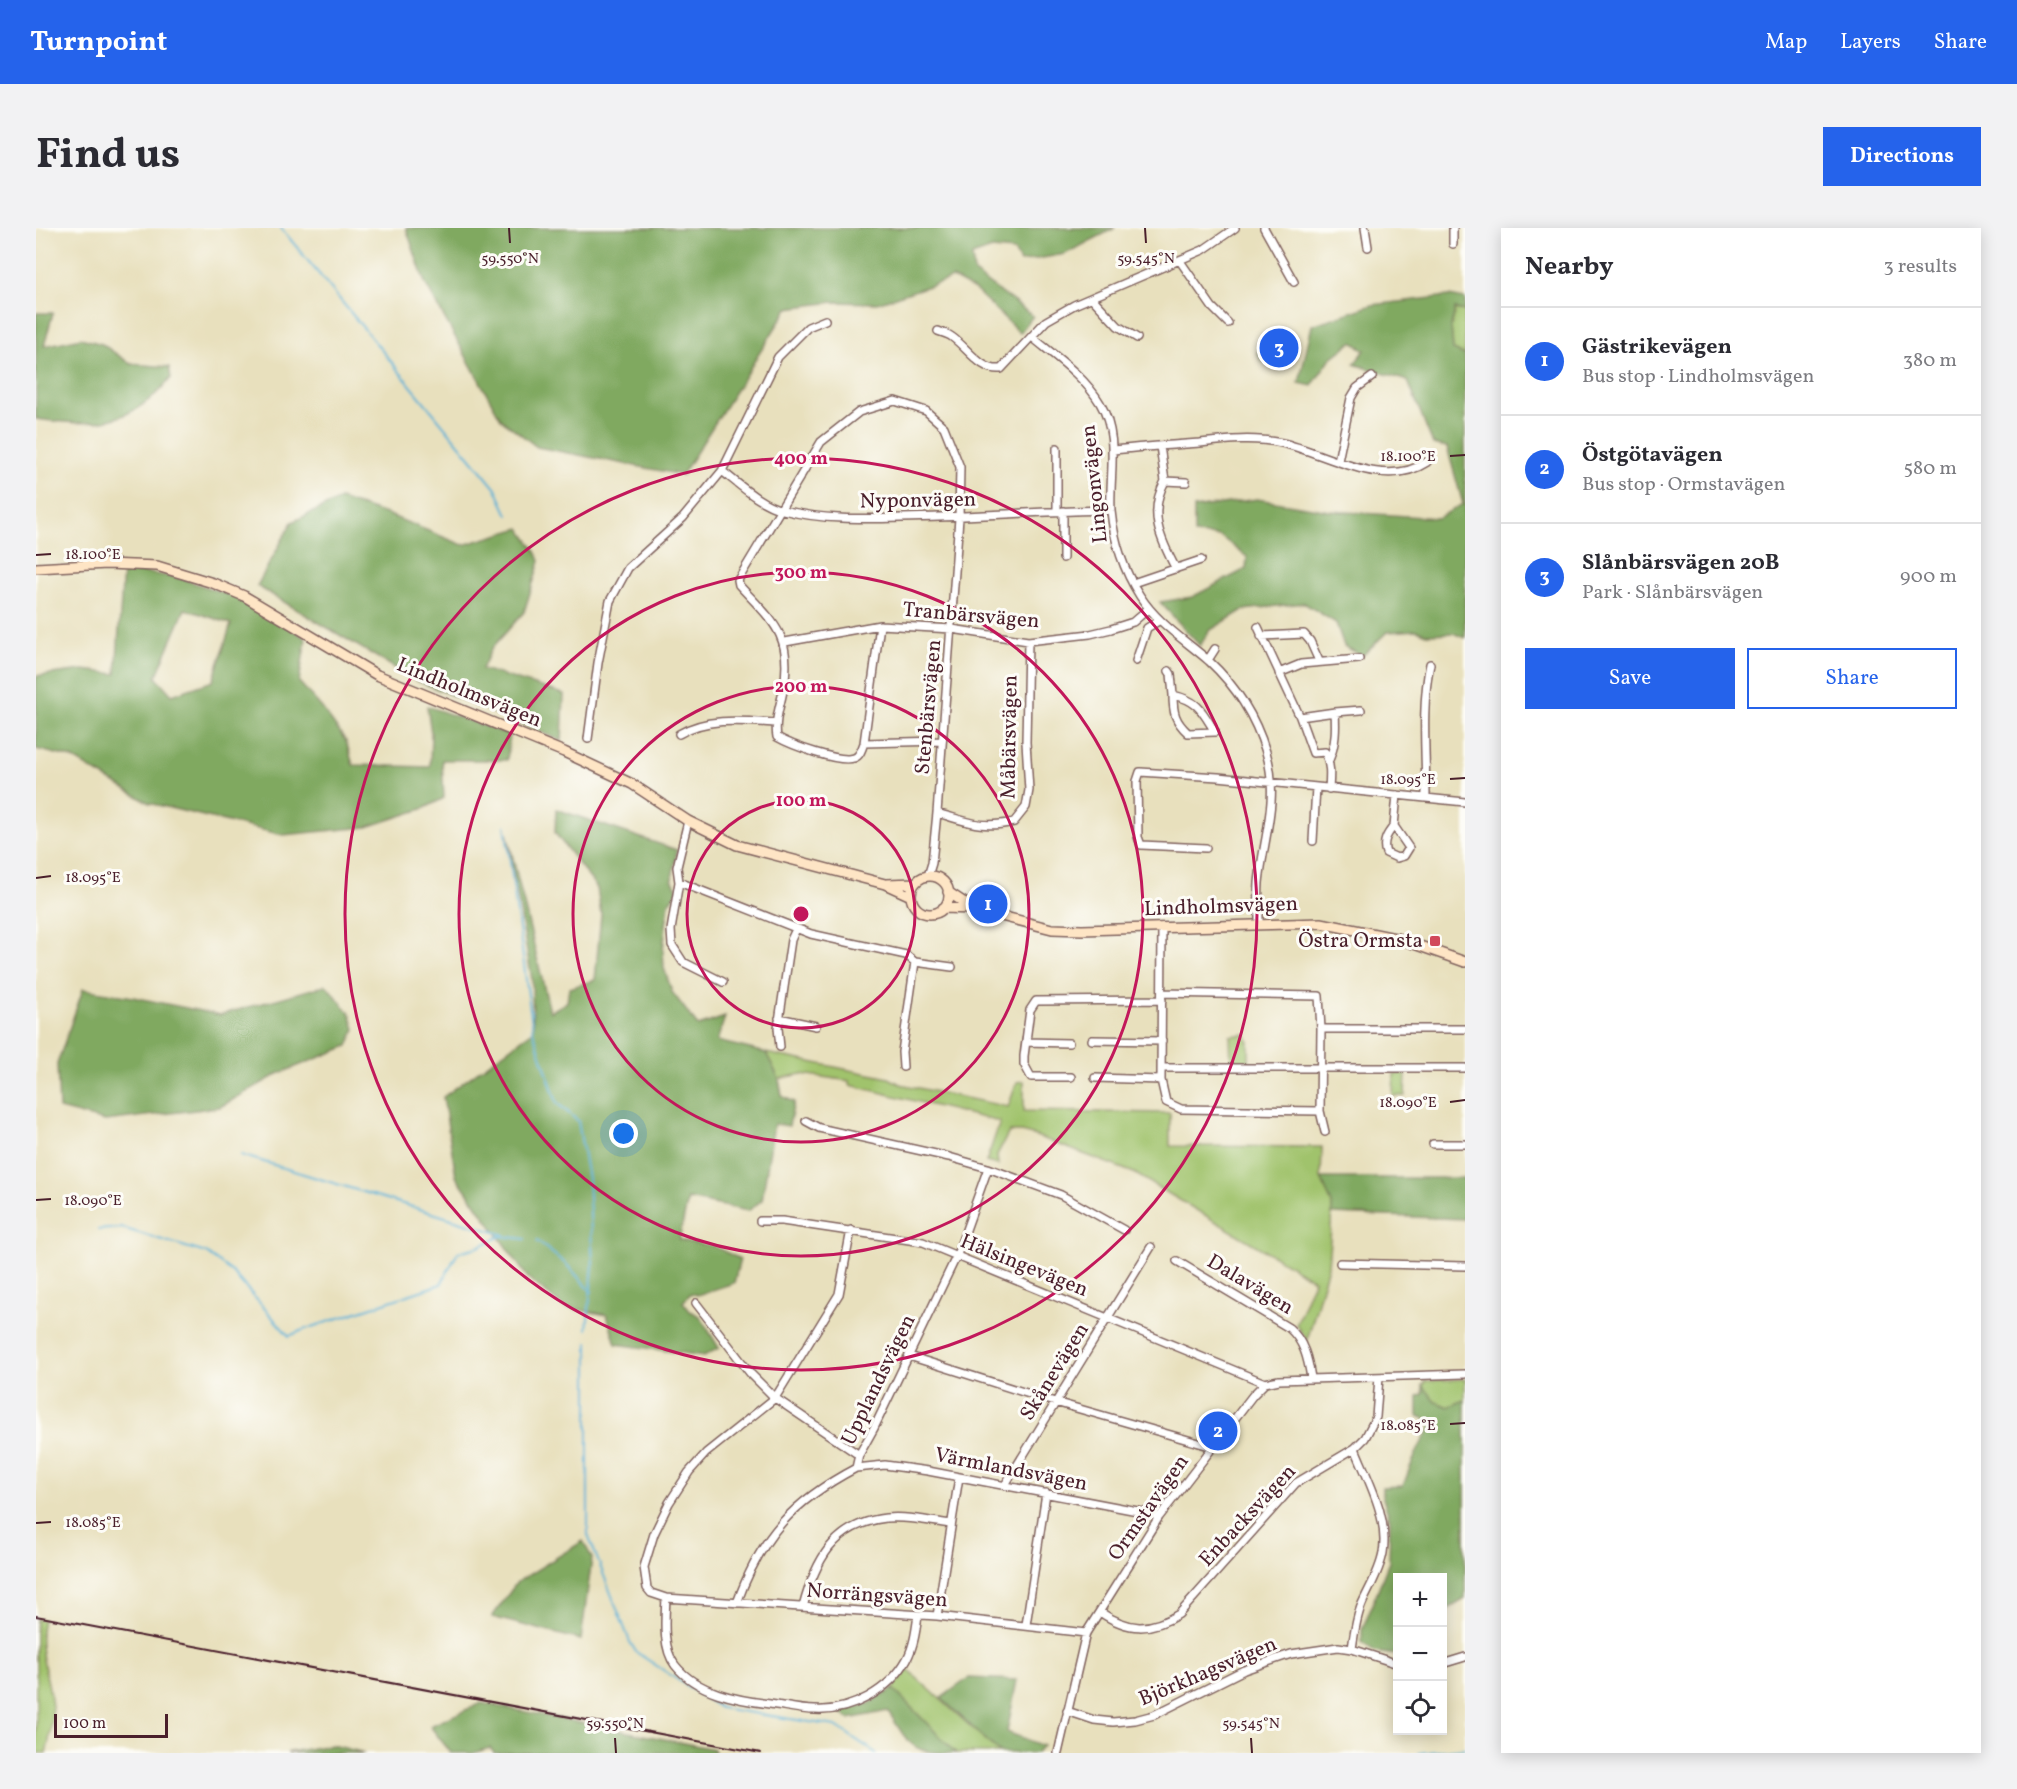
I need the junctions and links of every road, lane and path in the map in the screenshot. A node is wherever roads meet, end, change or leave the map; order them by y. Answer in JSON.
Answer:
{"nodes":[{"id":1,"x":1235,"y":228,"type":"edge"},
{"id":2,"x":1264,"y":228,"type":"edge"},
{"id":3,"x":1365,"y":228,"type":"edge"},
{"id":4,"x":1453,"y":228,"type":"edge"},
{"id":5,"x":1453,"y":244,"type":"dead end"},
{"id":6,"x":1368,"y":247,"type":"dead end"},
{"id":7,"x":1180,"y":261,"type":"junction"},
{"id":8,"x":1294,"y":282,"type":"dead end"},
{"id":9,"x":1092,"y":298,"type":"junction"},
{"id":10,"x":825,"y":320,"type":"dead end"},
{"id":11,"x":1228,"y":323,"type":"dead end"},
{"id":12,"x":938,"y":332,"type":"dead end"},
{"id":13,"x":1032,"y":337,"type":"junction"},
{"id":14,"x":1137,"y":338,"type":"dead end"},
{"id":15,"x":1372,"y":377,"type":"dead end"},
{"id":16,"x":1160,"y":446,"type":"junction"},
{"id":17,"x":1057,"y":448,"type":"dead end"},
{"id":18,"x":1113,"y":450,"type":"junction"},
{"id":19,"x":1338,"y":461,"type":"junction"},
{"id":20,"x":1427,"y":462,"type":"dead end"},
{"id":21,"x":722,"y":471,"type":"junction"},
{"id":22,"x":1165,"y":481,"type":"junction"},
{"id":23,"x":1186,"y":482,"type":"dead end"},
{"id":24,"x":782,"y":510,"type":"junction"},
{"id":25,"x":1111,"y":510,"type":"junction"},
{"id":26,"x":1060,"y":511,"type":"junction"},
{"id":27,"x":960,"y":518,"type":"junction"},
{"id":28,"x":1063,"y":558,"type":"dead end"},
{"id":29,"x":1201,"y":560,"type":"dead end"},
{"id":30,"x":36,"y":568,"type":"edge"},
{"id":31,"x":1176,"y":568,"type":"junction"},
{"id":32,"x":1133,"y":583,"type":"junction"},
{"id":33,"x":1149,"y":608,"type":"junction"},
{"id":34,"x":1160,"y":620,"type":"junction"},
{"id":35,"x":880,"y":625,"type":"junction"},
{"id":36,"x":1258,"y":627,"type":"dead end"},
{"id":37,"x":952,"y":629,"type":"junction"},
{"id":38,"x":1262,"y":636,"type":"junction"},
{"id":39,"x":1028,"y":641,"type":"junction"},
{"id":40,"x":784,"y":642,"type":"junction"},
{"id":41,"x":1215,"y":649,"type":"dead end"},
{"id":42,"x":1359,"y":659,"type":"dead end"},
{"id":43,"x":1208,"y":660,"type":"junction"},
{"id":44,"x":1136,"y":661,"type":"dead end"},
{"id":45,"x":1319,"y":661,"type":"junction"},
{"id":46,"x":1430,"y":664,"type":"dead end"},
{"id":47,"x":1169,"y":671,"type":"dead end"},
{"id":48,"x":1279,"y":674,"type":"junction"},
{"id":49,"x":1173,"y":695,"type":"junction"},
{"id":50,"x":1361,"y":710,"type":"dead end"},
{"id":51,"x":1335,"y":712,"type":"junction"},
{"id":52,"x":1300,"y":717,"type":"junction"},
{"id":53,"x":775,"y":723,"type":"junction"},
{"id":54,"x":679,"y":734,"type":"dead end"},
{"id":55,"x":588,"y":739,"type":"dead end"},
{"id":56,"x":942,"y":741,"type":"junction"},
{"id":57,"x":864,"y":743,"type":"junction"},
{"id":58,"x":1329,"y":763,"type":"junction"},
{"id":59,"x":1271,"y":782,"type":"junction"},
{"id":60,"x":1316,"y":787,"type":"junction"},
{"id":61,"x":1329,"y":789,"type":"junction"},
{"id":62,"x":1397,"y":795,"type":"junction"},
{"id":63,"x":1426,"y":798,"type":"junction"},
{"id":64,"x":1465,"y":802,"type":"edge"},
{"id":65,"x":937,"y":813,"type":"junction"},
{"id":66,"x":688,"y":821,"type":"junction"},
{"id":67,"x":1394,"y":826,"type":"junction"},
{"id":68,"x":1313,"y":841,"type":"dead end"},
{"id":69,"x":1206,"y":848,"type":"dead end"},
{"id":70,"x":932,"y":876,"type":"junction"},
{"id":71,"x":679,"y":882,"type":"junction"},
{"id":72,"x":915,"y":883,"type":"junction"},
{"id":73,"x":885,"y":884,"type":"junction"},
{"id":74,"x":948,"y":892,"type":"junction"},
{"id":75,"x":911,"y":896,"type":"junction"},
{"id":76,"x":943,"y":908,"type":"junction"},
{"id":77,"x":974,"y":909,"type":"junction"},
{"id":78,"x":1259,"y":924,"type":"junction"},
{"id":79,"x":1162,"y":927,"type":"junction"},
{"id":80,"x":796,"y":929,"type":"junction"},
{"id":81,"x":915,"y":962,"type":"junction"},
{"id":82,"x":1465,"y":962,"type":"edge"},
{"id":83,"x":952,"y":967,"type":"dead end"},
{"id":84,"x":723,"y":982,"type":"dead end"},
{"id":85,"x":1162,"y":997,"type":"junction"},
{"id":86,"x":779,"y":1018,"type":"junction"},
{"id":87,"x":816,"y":1026,"type":"dead end"},
{"id":88,"x":1321,"y":1029,"type":"junction"},
{"id":89,"x":1465,"y":1029,"type":"edge"},
{"id":90,"x":1092,"y":1040,"type":"dead end"},
{"id":91,"x":1162,"y":1041,"type":"junction"},
{"id":92,"x":1026,"y":1042,"type":"junction"},
{"id":93,"x":1069,"y":1043,"type":"dead end"},
{"id":94,"x":780,"y":1047,"type":"dead end"},
{"id":95,"x":903,"y":1067,"type":"dead end"},
{"id":96,"x":1162,"y":1068,"type":"junction"},
{"id":97,"x":1465,"y":1068,"type":"edge"},
{"id":98,"x":1321,"y":1069,"type":"junction"},
{"id":99,"x":1071,"y":1077,"type":"dead end"},
{"id":100,"x":1095,"y":1078,"type":"dead end"},
{"id":101,"x":1161,"y":1080,"type":"junction"},
{"id":102,"x":1320,"y":1111,"type":"junction"},
{"id":103,"x":806,"y":1120,"type":"dead end"},
{"id":104,"x":1325,"y":1132,"type":"dead end"},
{"id":105,"x":1433,"y":1144,"type":"dead end"},
{"id":106,"x":1465,"y":1144,"type":"edge"},
{"id":107,"x":988,"y":1168,"type":"junction"},
{"id":108,"x":760,"y":1221,"type":"dead end"},
{"id":109,"x":851,"y":1230,"type":"junction"},
{"id":110,"x":1124,"y":1230,"type":"dead end"},
{"id":111,"x":1151,"y":1247,"type":"dead end"},
{"id":112,"x":957,"y":1255,"type":"junction"},
{"id":113,"x":1177,"y":1260,"type":"dead end"},
{"id":114,"x":1340,"y":1263,"type":"dead end"},
{"id":115,"x":1465,"y":1266,"type":"edge"},
{"id":116,"x":696,"y":1303,"type":"dead end"},
{"id":117,"x":1108,"y":1318,"type":"junction"},
{"id":118,"x":909,"y":1356,"type":"junction"},
{"id":119,"x":1465,"y":1374,"type":"edge"},
{"id":120,"x":1379,"y":1377,"type":"junction"},
{"id":121,"x":1311,"y":1378,"type":"junction"},
{"id":122,"x":1265,"y":1383,"type":"junction"},
{"id":123,"x":775,"y":1398,"type":"junction"},
{"id":124,"x":1055,"y":1402,"type":"junction"},
{"id":125,"x":1213,"y":1447,"type":"junction"},
{"id":126,"x":1355,"y":1448,"type":"junction"},
{"id":127,"x":859,"y":1455,"type":"junction"},
{"id":128,"x":856,"y":1468,"type":"junction"},
{"id":129,"x":959,"y":1477,"type":"junction"},
{"id":130,"x":1005,"y":1485,"type":"junction"},
{"id":131,"x":1046,"y":1494,"type":"junction"},
{"id":132,"x":1159,"y":1517,"type":"junction"},
{"id":133,"x":951,"y":1524,"type":"junction"},
{"id":134,"x":666,"y":1598,"type":"junction"},
{"id":135,"x":737,"y":1603,"type":"junction"},
{"id":136,"x":802,"y":1607,"type":"junction"},
{"id":137,"x":1100,"y":1612,"type":"junction"},
{"id":138,"x":918,"y":1615,"type":"junction"},
{"id":139,"x":937,"y":1616,"type":"junction"},
{"id":140,"x":1026,"y":1625,"type":"junction"},
{"id":141,"x":1086,"y":1633,"type":"junction"},
{"id":142,"x":1352,"y":1649,"type":"junction"},
{"id":143,"x":1465,"y":1658,"type":"edge"},
{"id":144,"x":1393,"y":1662,"type":"edge"},
{"id":145,"x":1447,"y":1663,"type":"edge"},
{"id":146,"x":1067,"y":1711,"type":"junction"},
{"id":147,"x":1058,"y":1753,"type":"edge"}],
"edges":[{"from":1,"to":7,"type":"street"},
{"from":2,"to":8,"type":"street"},
{"from":3,"to":6,"type":"street"},
{"from":4,"to":5,"type":"street"},
{"from":7,"to":9,"type":"street"},
{"from":7,"to":11,"type":"street"},
{"from":9,"to":13,"type":"street"},
{"from":9,"to":14,"type":"street"},
{"from":10,"to":21,"type":"street"},
{"from":12,"to":13,"type":"street"},
{"from":13,"to":18,"type":"street","name":"Lingonvägen"},
{"from":15,"to":19,"type":"street"},
{"from":16,"to":18,"type":"street"},
{"from":16,"to":19,"type":"street"},
{"from":16,"to":22,"type":"street"},
{"from":17,"to":26,"type":"street"},
{"from":18,"to":25,"type":"street","name":"Lingonvägen"},
{"from":19,"to":20,"type":"street"},
{"from":21,"to":24,"type":"street","name":"Nyponvägen"},
{"from":21,"to":55,"type":"street"},
{"from":22,"to":23,"type":"street"},
{"from":22,"to":31,"type":"street"},
{"from":24,"to":27,"type":"street","name":"Nyponvägen"},
{"from":24,"to":27,"type":"street","name":"Stenbärsvägen"},
{"from":24,"to":40,"type":"street","name":"Stenbärsvägen"},
{"from":25,"to":26,"type":"street","name":"Nyponvägen"},
{"from":25,"to":32,"type":"street","name":"Lingonvägen"},
{"from":26,"to":27,"type":"street","name":"Nyponvägen"},
{"from":26,"to":28,"type":"street"},
{"from":27,"to":37,"type":"street","name":"Stenbärsvägen"},
{"from":29,"to":31,"type":"street"},
{"from":30,"to":66,"type":"main road","name":"Lindholmsvägen"},
{"from":31,"to":32,"type":"street"},
{"from":32,"to":33,"type":"street","name":"Lingonvägen"},
{"from":33,"to":34,"type":"street","name":"Lingonvägen"},
{"from":33,"to":39,"type":"street","name":"Tranbärsvägen"},
{"from":34,"to":43,"type":"street","name":"Lingonvägen"},
{"from":34,"to":44,"type":"street"},
{"from":35,"to":37,"type":"street","name":"Tranbärsvägen"},
{"from":35,"to":40,"type":"street","name":"Tranbärsvägen"},
{"from":35,"to":57,"type":"street"},
{"from":36,"to":38,"type":"street"},
{"from":37,"to":39,"type":"street","name":"Tranbärsvägen"},
{"from":37,"to":56,"type":"street","name":"Stenbärsvägen"},
{"from":38,"to":45,"type":"street"},
{"from":38,"to":48,"type":"street"},
{"from":39,"to":65,"type":"street","name":"Måbärsvägen"},
{"from":40,"to":53,"type":"street"},
{"from":41,"to":43,"type":"street"},
{"from":42,"to":45,"type":"street"},
{"from":43,"to":59,"type":"street","name":"Lingonvägen"},
{"from":45,"to":48,"type":"street"},
{"from":46,"to":63,"type":"street"},
{"from":47,"to":49,"type":"street"},
{"from":48,"to":52,"type":"street"},
{"from":49,"to":49,"type":"street"},
{"from":50,"to":51,"type":"street"},
{"from":51,"to":52,"type":"street"},
{"from":51,"to":58,"type":"street"},
{"from":52,"to":58,"type":"street"},
{"from":53,"to":54,"type":"street"},
{"from":53,"to":57,"type":"street"},
{"from":56,"to":57,"type":"street"},
{"from":56,"to":65,"type":"street","name":"Stenbärsvägen"},
{"from":58,"to":61,"type":"street"},
{"from":59,"to":60,"type":"street"},
{"from":59,"to":69,"type":"street"},
{"from":59,"to":78,"type":"street","name":"Lingonvägen"},
{"from":60,"to":61,"type":"street"},
{"from":60,"to":68,"type":"street"},
{"from":61,"to":62,"type":"street"},
{"from":62,"to":63,"type":"street"},
{"from":62,"to":67,"type":"street"},
{"from":63,"to":64,"type":"street"},
{"from":65,"to":70,"type":"street","name":"Stenbärsvägen"},
{"from":66,"to":71,"type":"street"},
{"from":66,"to":73,"type":"main road","name":"Lindholmsvägen"},
{"from":67,"to":67,"type":"street"},
{"from":70,"to":72,"type":"main road","name":"Lindholmsvägen"},
{"from":70,"to":74,"type":"main road","name":"Lindholmsvägen"},
{"from":71,"to":80,"type":"street"},
{"from":71,"to":84,"type":"street"},
{"from":72,"to":73,"type":"main road","name":"Lindholmsvägen"},
{"from":72,"to":75,"type":"main road"},
{"from":73,"to":75,"type":"main road","name":"Lindholmsvägen"},
{"from":74,"to":76,"type":"main road"},
{"from":74,"to":77,"type":"main road","name":"Lindholmsvägen"},
{"from":75,"to":76,"type":"main road","name":"Lindholmsvägen"},
{"from":76,"to":77,"type":"main road","name":"Lindholmsvägen"},
{"from":77,"to":79,"type":"main road","name":"Lindholmsvägen"},
{"from":78,"to":79,"type":"main road","name":"Lindholmsvägen"},
{"from":78,"to":82,"type":"main road","name":"Lindholmsvägen"},
{"from":79,"to":85,"type":"street"},
{"from":80,"to":81,"type":"street"},
{"from":80,"to":86,"type":"street"},
{"from":81,"to":83,"type":"street"},
{"from":81,"to":95,"type":"street"},
{"from":85,"to":88,"type":"street"},
{"from":85,"to":91,"type":"street"},
{"from":85,"to":92,"type":"street"},
{"from":86,"to":87,"type":"street"},
{"from":86,"to":94,"type":"street"},
{"from":88,"to":89,"type":"street"},
{"from":88,"to":98,"type":"street"},
{"from":90,"to":91,"type":"street"},
{"from":91,"to":96,"type":"street"},
{"from":92,"to":93,"type":"street"},
{"from":92,"to":99,"type":"street"},
{"from":96,"to":98,"type":"street"},
{"from":96,"to":101,"type":"street"},
{"from":97,"to":98,"type":"street"},
{"from":98,"to":102,"type":"street"},
{"from":100,"to":101,"type":"street"},
{"from":101,"to":102,"type":"street"},
{"from":102,"to":104,"type":"street"},
{"from":103,"to":107,"type":"street"},
{"from":105,"to":106,"type":"street"},
{"from":107,"to":110,"type":"street"},
{"from":107,"to":112,"type":"street","name":"Upplandsvägen"},
{"from":108,"to":109,"type":"street","name":"Hälsingevägen"},
{"from":109,"to":112,"type":"street","name":"Hälsingevägen"},
{"from":109,"to":123,"type":"street"},
{"from":111,"to":117,"type":"street","name":"Skånevägen"},
{"from":112,"to":117,"type":"street","name":"Hälsingevägen"},
{"from":112,"to":118,"type":"street","name":"Upplandsvägen"},
{"from":113,"to":121,"type":"street","name":"Dalavägen"},
{"from":114,"to":115,"type":"street"},
{"from":116,"to":123,"type":"street"},
{"from":117,"to":122,"type":"street","name":"Hälsingevägen"},
{"from":117,"to":124,"type":"street","name":"Skånevägen"},
{"from":118,"to":124,"type":"street"},
{"from":118,"to":127,"type":"street","name":"Upplandsvägen"},
{"from":119,"to":120,"type":"street"},
{"from":120,"to":121,"type":"street"},
{"from":120,"to":126,"type":"street","name":"Enbacksvägen"},
{"from":121,"to":122,"type":"street"},
{"from":122,"to":125,"type":"street","name":"Ormstavägen"},
{"from":123,"to":127,"type":"street"},
{"from":123,"to":134,"type":"street"},
{"from":124,"to":125,"type":"street"},
{"from":124,"to":130,"type":"street","name":"Skånevägen"},
{"from":125,"to":132,"type":"street","name":"Ormstavägen"},
{"from":126,"to":137,"type":"street","name":"Enbacksvägen"},
{"from":126,"to":142,"type":"street"},
{"from":127,"to":128,"type":"street","name":"Upplandsvägen"},
{"from":128,"to":129,"type":"street","name":"Värmlandsvägen"},
{"from":128,"to":135,"type":"street","name":"Upplandsvägen"},
{"from":129,"to":130,"type":"street","name":"Värmlandsvägen"},
{"from":129,"to":133,"type":"street"},
{"from":130,"to":131,"type":"street","name":"Värmlandsvägen"},
{"from":131,"to":132,"type":"street","name":"Värmlandsvägen"},
{"from":131,"to":140,"type":"street"},
{"from":132,"to":137,"type":"street","name":"Ormstavägen"},
{"from":133,"to":136,"type":"street"},
{"from":133,"to":139,"type":"street"},
{"from":134,"to":135,"type":"street","name":"Norrängsvägen"},
{"from":134,"to":138,"type":"street"},
{"from":135,"to":136,"type":"street","name":"Norrängsvägen"},
{"from":136,"to":138,"type":"street","name":"Norrängsvägen"},
{"from":137,"to":141,"type":"street","name":"Ormstavägen"},
{"from":138,"to":139,"type":"street","name":"Norrängsvägen"},
{"from":139,"to":140,"type":"street","name":"Norrängsvägen"},
{"from":140,"to":141,"type":"street","name":"Norrängsvägen"},
{"from":141,"to":146,"type":"street","name":"Ormstavägen"},
{"from":142,"to":144,"type":"street","name":"Björkhagsvägen"},
{"from":142,"to":146,"type":"street","name":"Björkhagsvägen"},
{"from":143,"to":145,"type":"street"},
{"from":146,"to":147,"type":"street","name":"Ormstavägen"}]}
